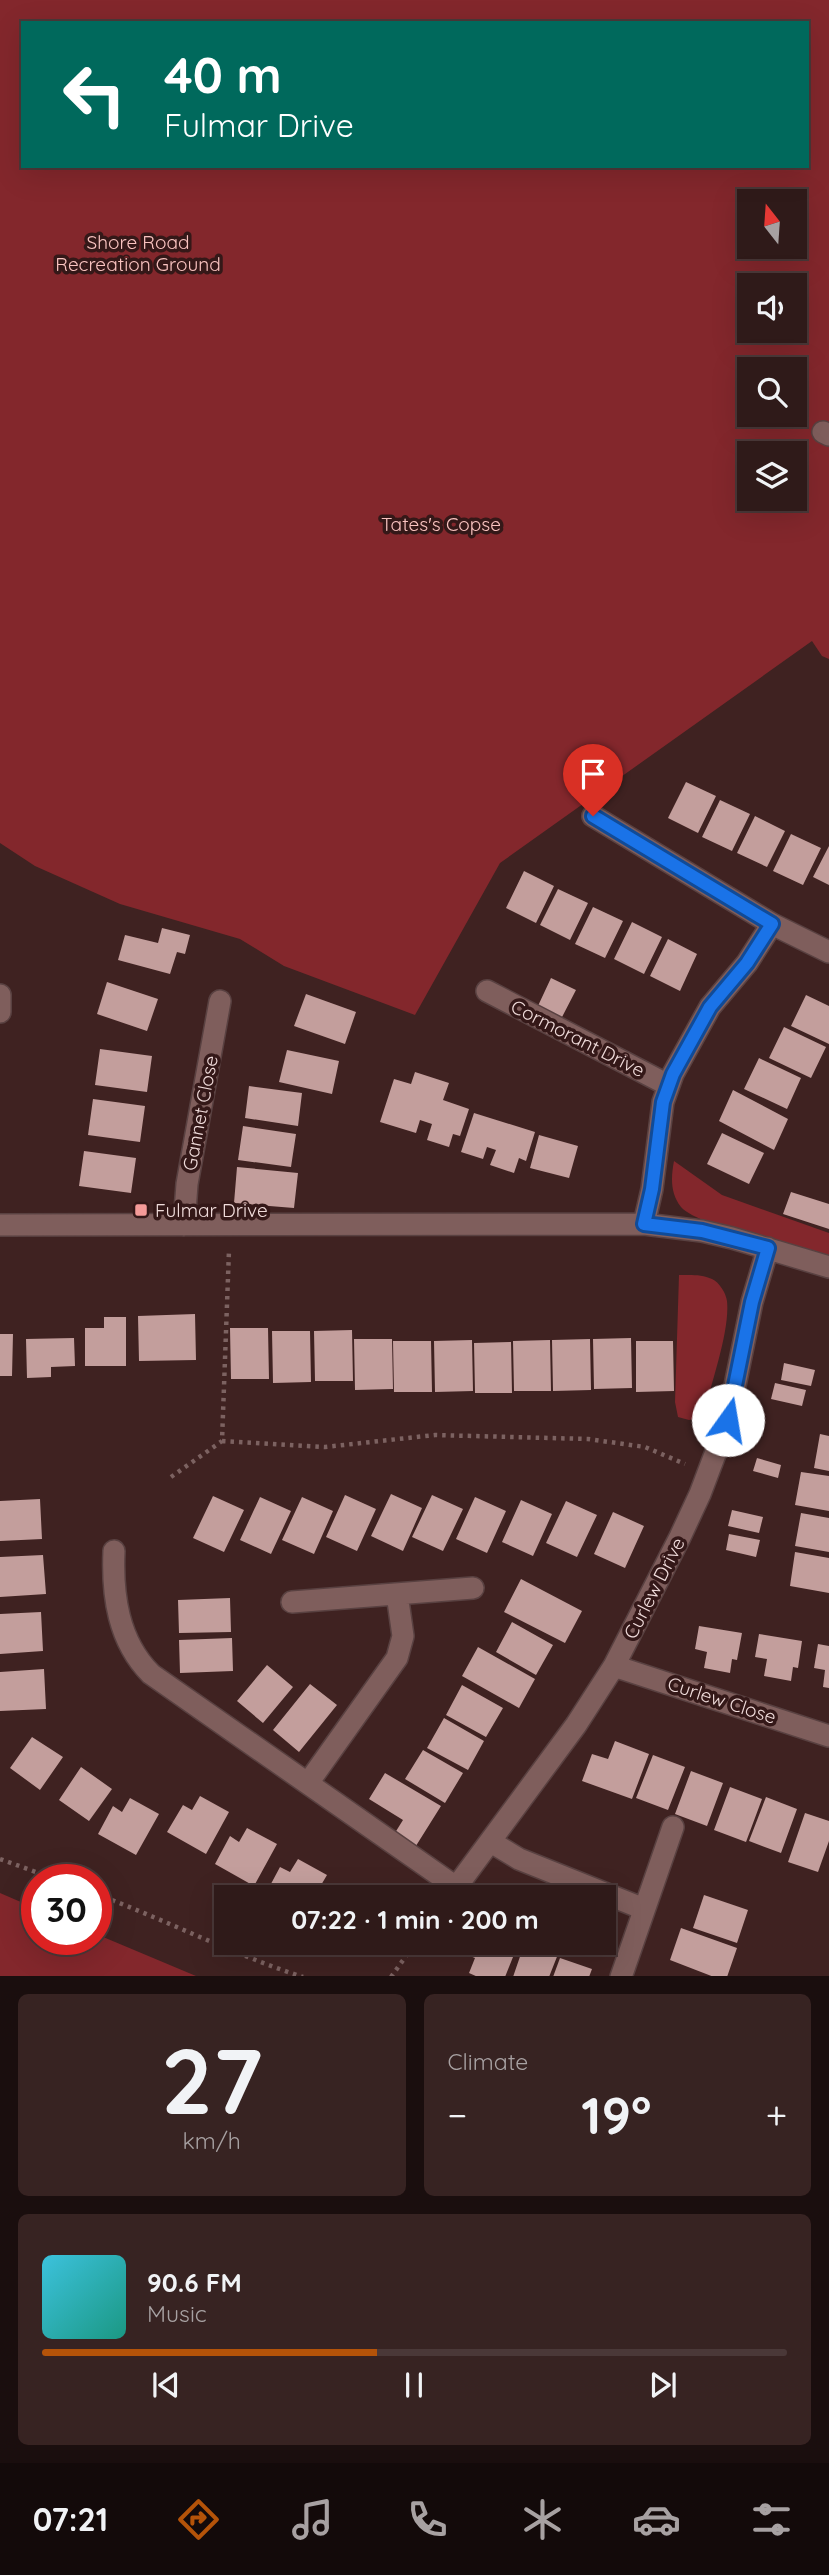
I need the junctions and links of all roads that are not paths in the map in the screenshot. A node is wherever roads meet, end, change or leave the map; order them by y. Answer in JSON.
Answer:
{"nodes":[{"id":1,"x":593,"y":816,"type":"dead end"},
{"id":2,"x":772,"y":924,"type":"junction"},
{"id":3,"x":829,"y":952,"type":"edge"},
{"id":4,"x":487,"y":991,"type":"dead end"},
{"id":5,"x":0,"y":995,"type":"edge"},
{"id":6,"x":220,"y":1001,"type":"dead end"},
{"id":7,"x":0,"y":1012,"type":"edge"},
{"id":8,"x":668,"y":1085,"type":"junction"},
{"id":9,"x":644,"y":1224,"type":"junction"},
{"id":10,"x":0,"y":1225,"type":"edge"},
{"id":11,"x":184,"y":1225,"type":"junction"},
{"id":12,"x":768,"y":1248,"type":"junction"},
{"id":13,"x":829,"y":1266,"type":"edge"},
{"id":14,"x":114,"y":1551,"type":"dead end"},
{"id":15,"x":473,"y":1588,"type":"dead end"},
{"id":16,"x":397,"y":1594,"type":"junction"},
{"id":17,"x":292,"y":1602,"type":"dead end"},
{"id":18,"x":614,"y":1666,"type":"junction"},
{"id":19,"x":829,"y":1736,"type":"edge"},
{"id":20,"x":308,"y":1783,"type":"junction"},
{"id":21,"x":673,"y":1827,"type":"dead end"},
{"id":22,"x":491,"y":1842,"type":"junction"},
{"id":23,"x":443,"y":1885,"type":"edge"},
{"id":24,"x":457,"y":1885,"type":"edge"},
{"id":25,"x":644,"y":1909,"type":"junction"},
{"id":26,"x":621,"y":1976,"type":"edge"}],
"edges":[{"from":1,"to":2,"type":"street"},
{"from":2,"to":3,"type":"street"},
{"from":2,"to":8,"type":"street","name":"Cormorant Drive"},
{"from":4,"to":8,"type":"street","name":"Cormorant Drive"},
{"from":5,"to":7,"type":"street"},
{"from":6,"to":11,"type":"street","name":"Gannet Close"},
{"from":8,"to":9,"type":"street","name":"Cormorant Drive"},
{"from":9,"to":11,"type":"street"},
{"from":9,"to":12,"type":"street"},
{"from":10,"to":11,"type":"street"},
{"from":12,"to":13,"type":"street"},
{"from":12,"to":18,"type":"street","name":"Curlew Drive"},
{"from":14,"to":20,"type":"street","name":"Curlew Drive"},
{"from":15,"to":16,"type":"street"},
{"from":16,"to":17,"type":"street"},
{"from":16,"to":20,"type":"street"},
{"from":18,"to":19,"type":"street","name":"Curlew Close"},
{"from":18,"to":22,"type":"street","name":"Curlew Drive"},
{"from":20,"to":23,"type":"street","name":"Curlew Drive"},
{"from":21,"to":25,"type":"street"},
{"from":22,"to":24,"type":"street","name":"Curlew Drive"},
{"from":22,"to":25,"type":"street"},
{"from":25,"to":26,"type":"street"}]}
